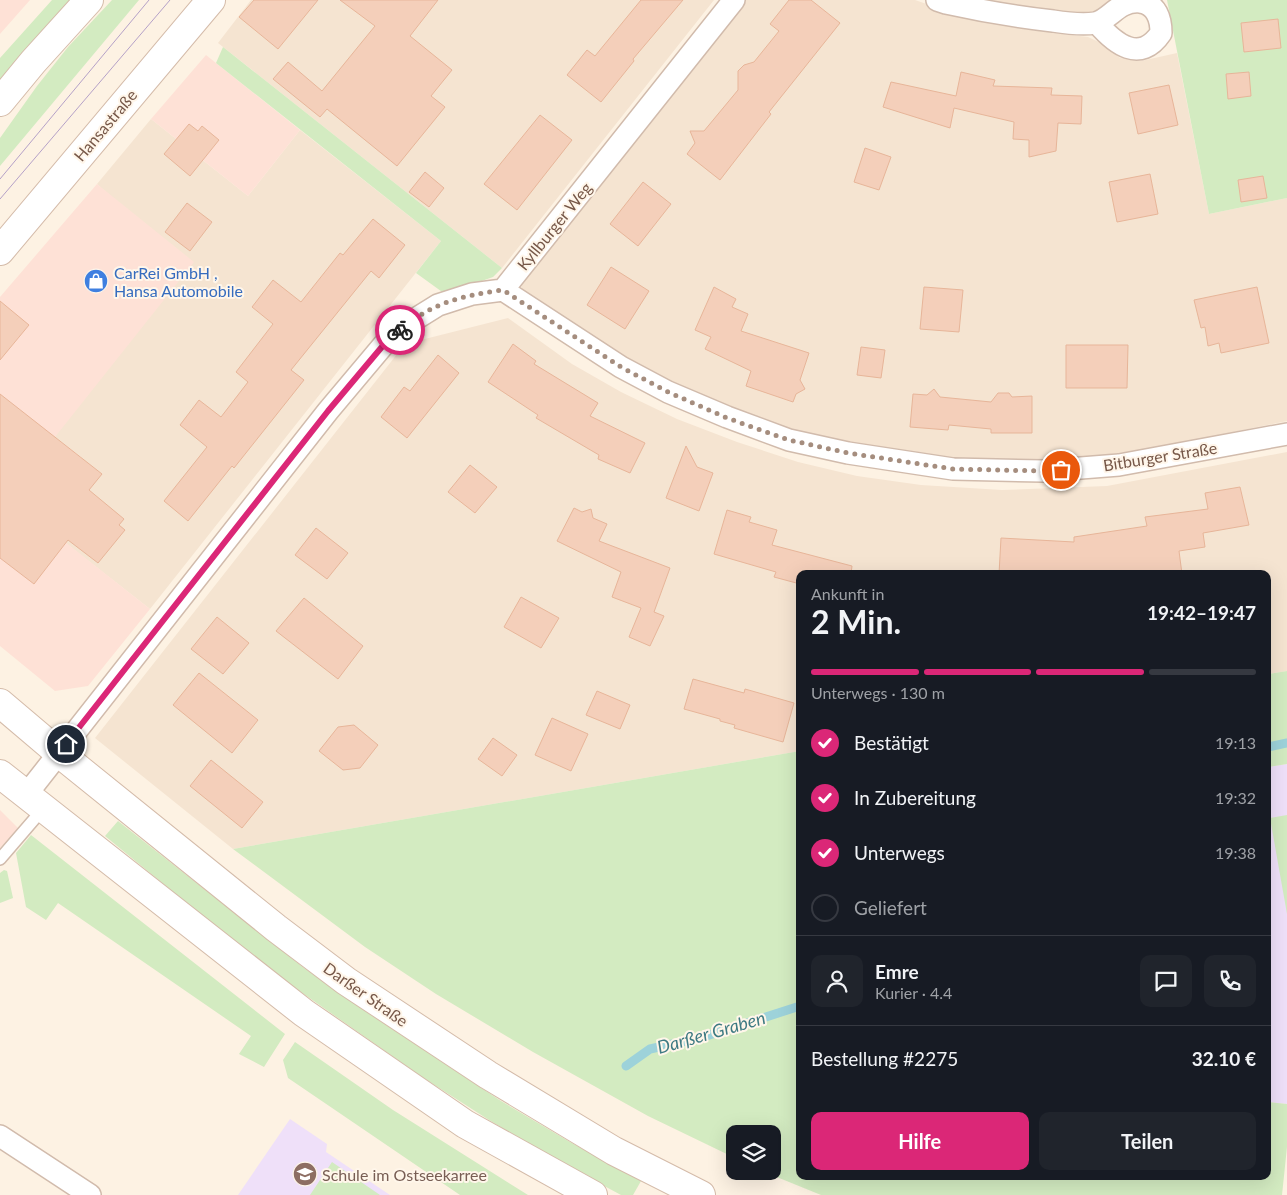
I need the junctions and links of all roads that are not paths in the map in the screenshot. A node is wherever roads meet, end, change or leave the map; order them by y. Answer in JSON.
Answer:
{"nodes":[{"id":1,"x":89,"y":0,"type":"edge"},
{"id":2,"x":211,"y":0,"type":"edge"},
{"id":3,"x":734,"y":0,"type":"edge"},
{"id":4,"x":937,"y":0,"type":"edge"},
{"id":5,"x":1097,"y":23,"type":"dead end"},
{"id":6,"x":0,"y":102,"type":"edge"},
{"id":7,"x":0,"y":251,"type":"edge"},
{"id":8,"x":503,"y":290,"type":"junction"},
{"id":9,"x":1287,"y":434,"type":"edge"},
{"id":10,"x":0,"y":703,"type":"edge"},
{"id":11,"x":58,"y":753,"type":"junction"},
{"id":12,"x":0,"y":774,"type":"edge"},
{"id":13,"x":35,"y":802,"type":"junction"},
{"id":14,"x":0,"y":859,"type":"edge"},
{"id":15,"x":0,"y":1136,"type":"edge"},
{"id":16,"x":90,"y":1195,"type":"edge"},
{"id":17,"x":592,"y":1195,"type":"edge"},
{"id":18,"x":701,"y":1195,"type":"edge"}],
"edges":[{"from":1,"to":6,"type":"main road"},
{"from":2,"to":7,"type":"main road","name":"Hansastraße"},
{"from":3,"to":8,"type":"street","name":"Kyllburger Weg"},
{"from":4,"to":5,"type":"street"},
{"from":8,"to":9,"type":"street","name":"Bitburger Straße"},
{"from":8,"to":11,"type":"street"},
{"from":10,"to":11,"type":"main road","name":"Darßer Straße"},
{"from":11,"to":13,"type":"street"},
{"from":11,"to":18,"type":"main road","name":"Darßer Straße"},
{"from":12,"to":13,"type":"main road"},
{"from":13,"to":14,"type":"lane"},
{"from":13,"to":17,"type":"main road"},
{"from":15,"to":16,"type":"street"}]}
